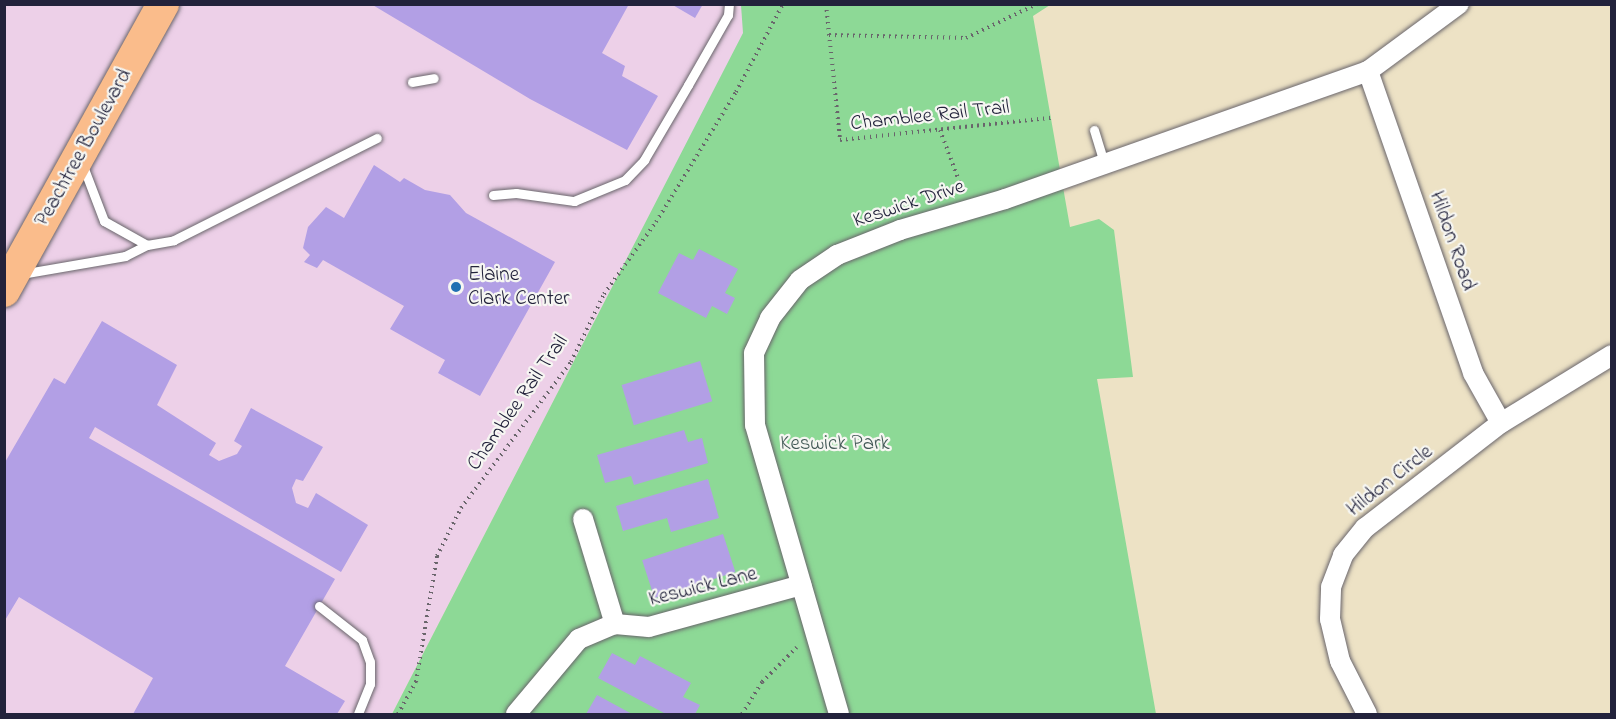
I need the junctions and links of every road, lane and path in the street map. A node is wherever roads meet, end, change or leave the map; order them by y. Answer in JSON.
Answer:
{"nodes":[{"id":1,"x":162,"y":4,"type":"edge"},
{"id":2,"x":729,"y":4,"type":"edge"},
{"id":3,"x":783,"y":4,"type":"edge"},
{"id":4,"x":826,"y":4,"type":"edge"},
{"id":5,"x":1037,"y":4,"type":"edge"},
{"id":6,"x":1459,"y":4,"type":"edge"},
{"id":7,"x":829,"y":35,"type":"junction"},
{"id":8,"x":1368,"y":71,"type":"junction"},
{"id":9,"x":434,"y":78,"type":"dead end"},
{"id":10,"x":412,"y":82,"type":"dead end"},
{"id":11,"x":1051,"y":118,"type":"dead end"},
{"id":12,"x":940,"y":130,"type":"junction"},
{"id":13,"x":1094,"y":130,"type":"dead end"},
{"id":14,"x":377,"y":138,"type":"dead end"},
{"id":15,"x":80,"y":155,"type":"junction"},
{"id":16,"x":1105,"y":165,"type":"junction"},
{"id":17,"x":963,"y":189,"type":"dead end"},
{"id":18,"x":493,"y":195,"type":"dead end"},
{"id":19,"x":147,"y":245,"type":"junction"},
{"id":20,"x":8,"y":284,"type":"edge"},
{"id":21,"x":1611,"y":355,"type":"edge"},
{"id":22,"x":1501,"y":423,"type":"junction"},
{"id":23,"x":583,"y":519,"type":"dead end"},
{"id":24,"x":801,"y":585,"type":"junction"},
{"id":25,"x":319,"y":606,"type":"dead end"},
{"id":26,"x":615,"y":624,"type":"junction"},
{"id":27,"x":800,"y":644,"type":"dead end"},
{"id":28,"x":358,"y":714,"type":"edge"},
{"id":29,"x":398,"y":714,"type":"edge"},
{"id":30,"x":516,"y":714,"type":"edge"},
{"id":31,"x":742,"y":714,"type":"edge"},
{"id":32,"x":839,"y":714,"type":"edge"},
{"id":33,"x":1367,"y":714,"type":"edge"}],
"edges":[{"from":1,"to":15,"type":"highway","name":"Peachtree Boulevard"},
{"from":2,"to":18,"type":"lane"},
{"from":3,"to":29,"type":"path","name":"Chamblee Rail Trail"},
{"from":4,"to":7,"type":"path","name":"Chamblee Rail Trail"},
{"from":5,"to":7,"type":"path"},
{"from":6,"to":8,"type":"street","name":"Keswick Drive"},
{"from":7,"to":12,"type":"path","name":"Chamblee Rail Trail"},
{"from":8,"to":16,"type":"street","name":"Keswick Drive"},
{"from":8,"to":22,"type":"street","name":"Hildon Road"},
{"from":9,"to":10,"type":"lane"},
{"from":11,"to":12,"type":"path","name":"Chamblee Rail Trail"},
{"from":12,"to":17,"type":"path"},
{"from":13,"to":16,"type":"lane"},
{"from":14,"to":19,"type":"lane"},
{"from":15,"to":19,"type":"lane"},
{"from":15,"to":20,"type":"highway","name":"Peachtree Boulevard"},
{"from":16,"to":24,"type":"street","name":"Keswick Drive"},
{"from":19,"to":20,"type":"lane"},
{"from":21,"to":22,"type":"street","name":"Hildon Circle"},
{"from":22,"to":33,"type":"street","name":"Hildon Circle"},
{"from":23,"to":26,"type":"street"},
{"from":24,"to":26,"type":"street","name":"Keswick Lane"},
{"from":24,"to":32,"type":"street","name":"Keswick Drive"},
{"from":25,"to":28,"type":"lane"},
{"from":26,"to":30,"type":"street","name":"Keswick Lane"},
{"from":27,"to":31,"type":"path"}]}
